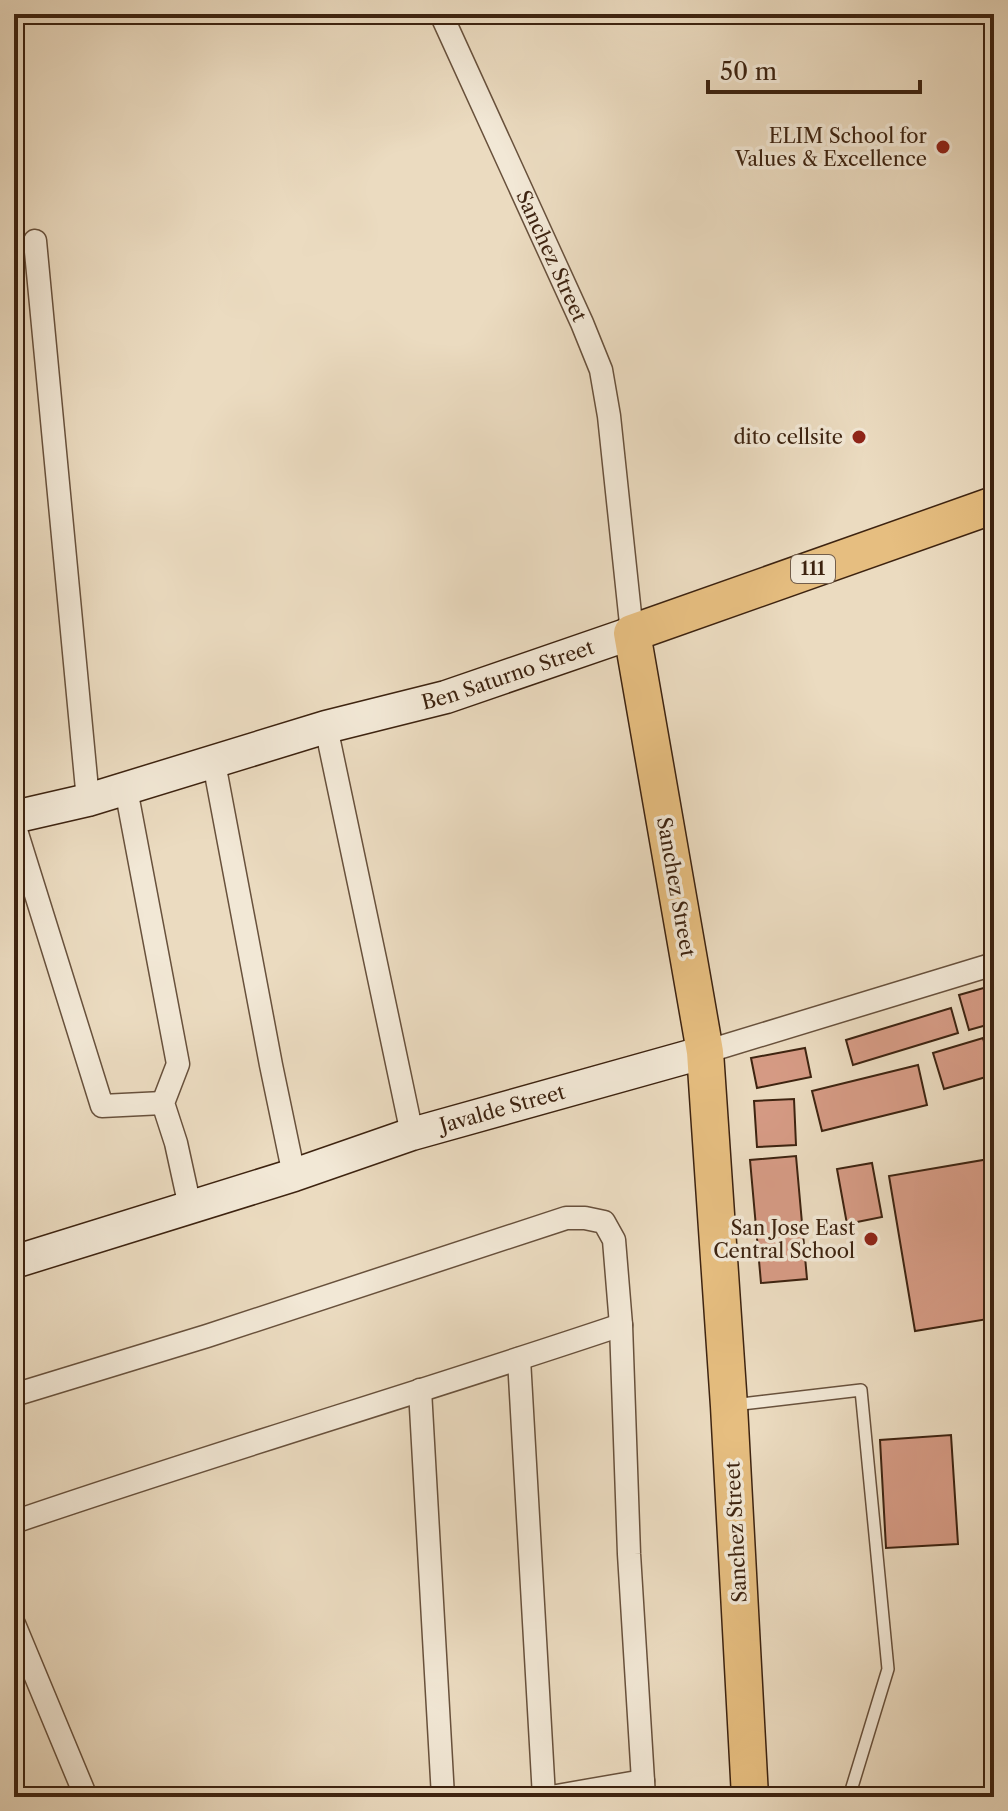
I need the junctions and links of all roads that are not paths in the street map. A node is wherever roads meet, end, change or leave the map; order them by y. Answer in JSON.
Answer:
{"nodes":[{"id":1,"x":441,"y":14,"type":"edge"},
{"id":2,"x":35,"y":241,"type":"dead end"},
{"id":3,"x":994,"y":505,"type":"edge"},
{"id":4,"x":632,"y":633,"type":"junction"},
{"id":5,"x":326,"y":727,"type":"junction"},
{"id":6,"x":214,"y":763,"type":"junction"},
{"id":7,"x":126,"y":789,"type":"junction"},
{"id":8,"x":88,"y":800,"type":"junction"},
{"id":9,"x":14,"y":817,"type":"edge"},
{"id":10,"x":14,"y":824,"type":"edge"},
{"id":11,"x":994,"y":964,"type":"edge"},
{"id":12,"x":705,"y":1052,"type":"junction"},
{"id":13,"x":163,"y":1103,"type":"junction"},
{"id":14,"x":412,"y":1134,"type":"junction"},
{"id":15,"x":294,"y":1175,"type":"junction"},
{"id":16,"x":190,"y":1207,"type":"junction"},
{"id":17,"x":14,"y":1262,"type":"edge"},
{"id":18,"x":621,"y":1325,"type":"junction"},
{"id":19,"x":519,"y":1359,"type":"junction"},
{"id":20,"x":420,"y":1390,"type":"junction"},
{"id":21,"x":14,"y":1395,"type":"edge"},
{"id":22,"x":729,"y":1406,"type":"junction"},
{"id":23,"x":14,"y":1522,"type":"edge"},
{"id":24,"x":14,"y":1624,"type":"edge"},
{"id":25,"x":644,"y":1789,"type":"edge"},
{"id":26,"x":86,"y":1797,"type":"edge"},
{"id":27,"x":443,"y":1797,"type":"edge"},
{"id":28,"x":544,"y":1797,"type":"edge"},
{"id":29,"x":551,"y":1797,"type":"edge"},
{"id":30,"x":750,"y":1797,"type":"edge"},
{"id":31,"x":849,"y":1797,"type":"edge"}],
"edges":[{"from":1,"to":4,"type":"street","name":"Sanchez Street"},
{"from":2,"to":8,"type":"street"},
{"from":3,"to":4,"type":"main road","name":"Ben Saturno Street","number":"111"},
{"from":4,"to":5,"type":"street","name":"Ben Saturno Street"},
{"from":4,"to":12,"type":"main road","name":"Sanchez Street"},
{"from":5,"to":6,"type":"street","name":"Ben Saturno Street"},
{"from":5,"to":14,"type":"street"},
{"from":6,"to":7,"type":"street","name":"Ben Saturno Street"},
{"from":6,"to":15,"type":"street"},
{"from":7,"to":8,"type":"street","name":"Ben Saturno Street"},
{"from":7,"to":13,"type":"street"},
{"from":8,"to":9,"type":"street","name":"Ben Saturno Street"},
{"from":10,"to":13,"type":"street"},
{"from":11,"to":12,"type":"street","name":"Javalde Street"},
{"from":12,"to":14,"type":"street","name":"Javalde Street"},
{"from":12,"to":22,"type":"main road","name":"Sanchez Street"},
{"from":13,"to":16,"type":"street"},
{"from":14,"to":15,"type":"street","name":"Javalde Street"},
{"from":15,"to":16,"type":"street","name":"Javalde Street"},
{"from":16,"to":17,"type":"street","name":"Javalde Street"},
{"from":18,"to":19,"type":"street"},
{"from":18,"to":21,"type":"street"},
{"from":18,"to":25,"type":"street"},
{"from":19,"to":20,"type":"street"},
{"from":19,"to":28,"type":"street"},
{"from":20,"to":23,"type":"street"},
{"from":20,"to":27,"type":"street"},
{"from":22,"to":30,"type":"main road","name":"Sanchez Street"},
{"from":22,"to":31,"type":"lane"},
{"from":24,"to":26,"type":"street"},
{"from":25,"to":29,"type":"street"}]}
